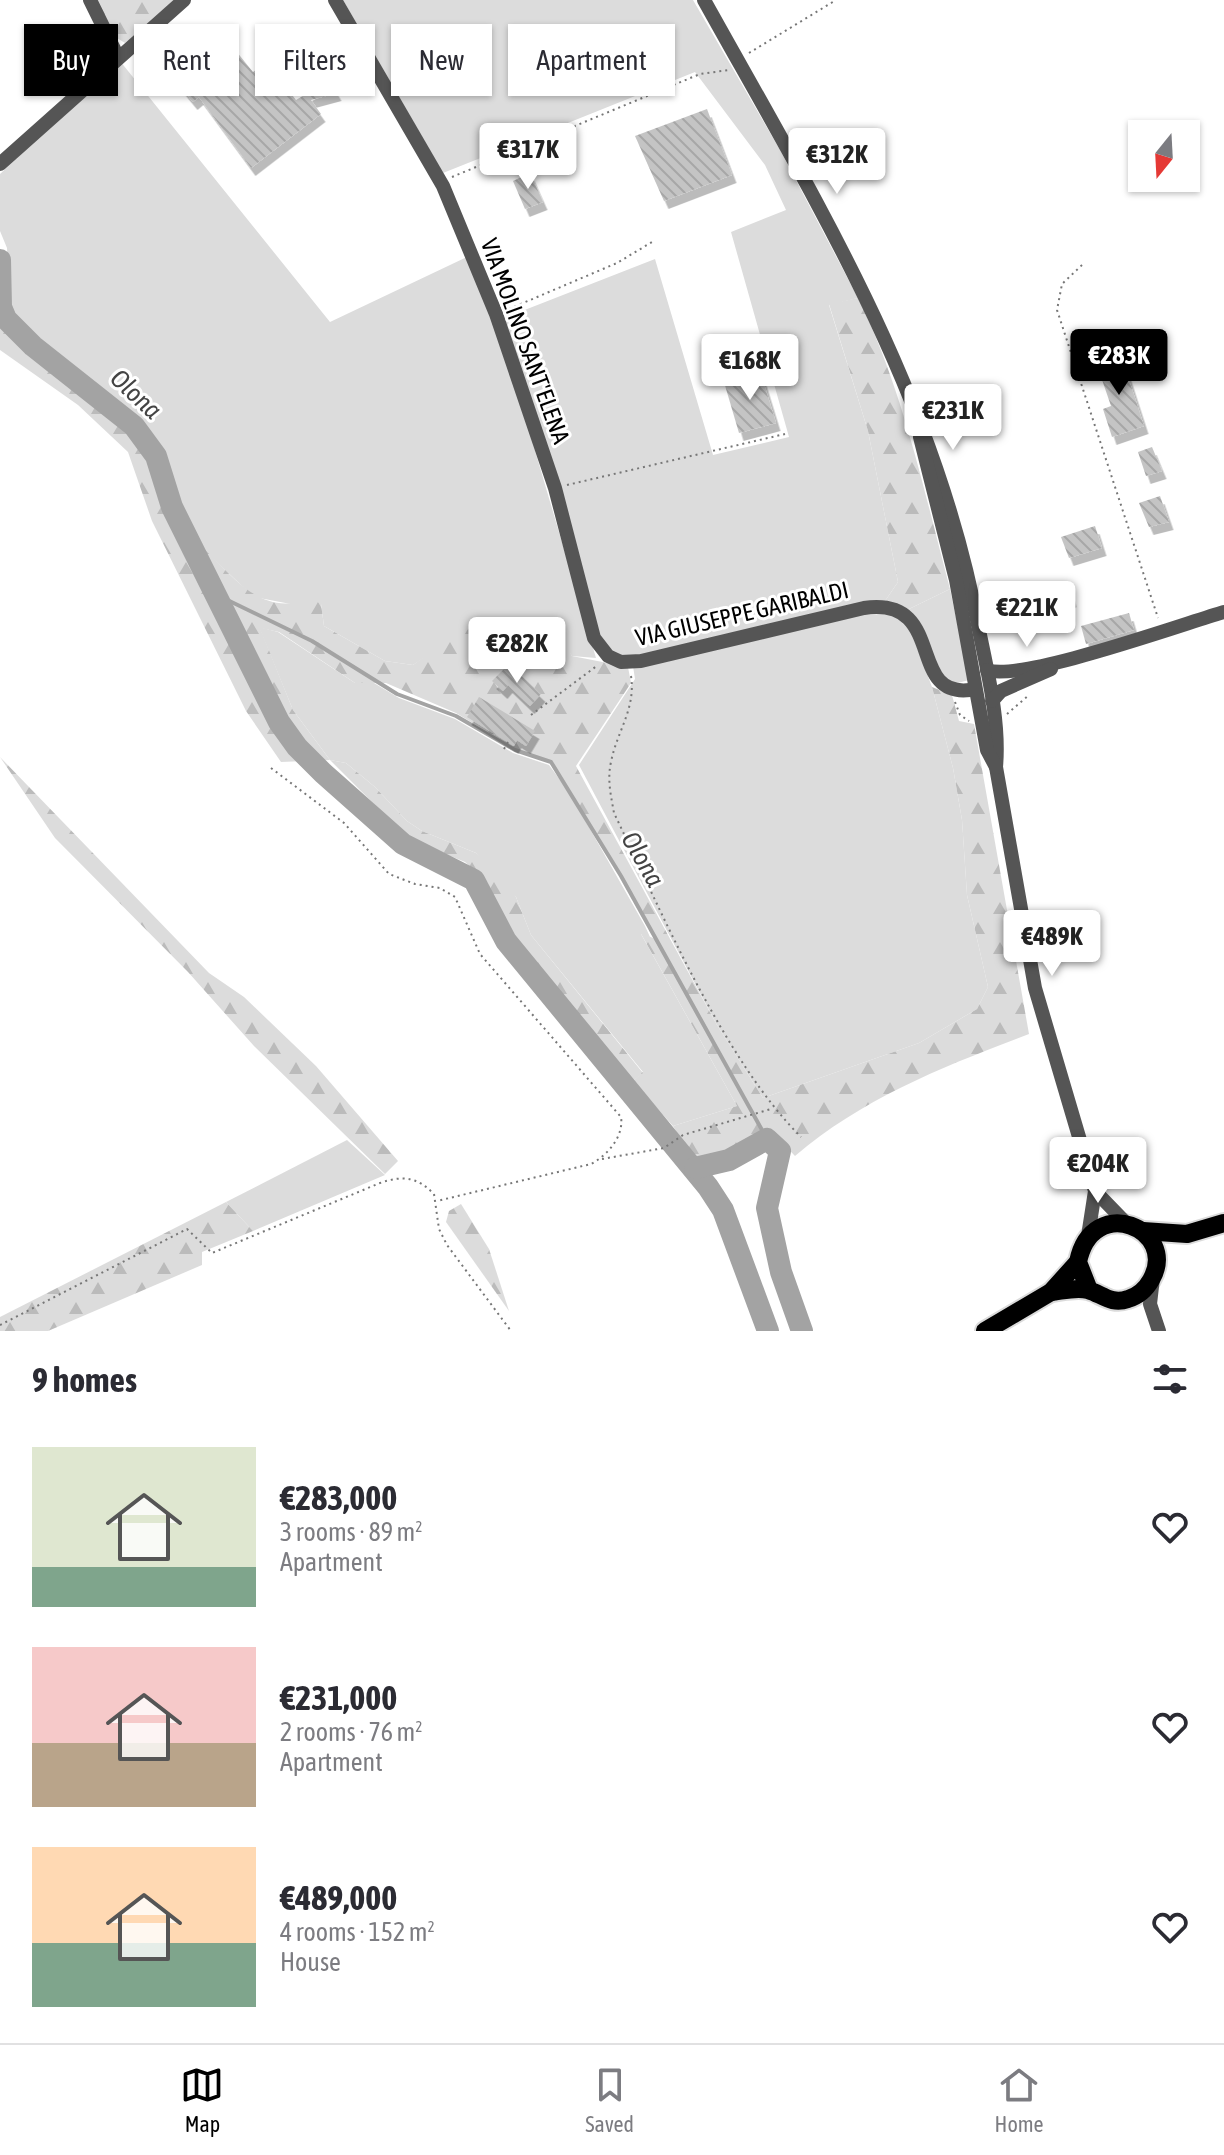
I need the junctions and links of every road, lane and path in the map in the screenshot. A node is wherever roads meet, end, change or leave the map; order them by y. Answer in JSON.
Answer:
{"nodes":[{"id":1,"x":90,"y":0,"type":"edge"},
{"id":2,"x":184,"y":0,"type":"edge"},
{"id":3,"x":335,"y":0,"type":"edge"},
{"id":4,"x":704,"y":0,"type":"edge"},
{"id":5,"x":836,"y":0,"type":"edge"},
{"id":6,"x":102,"y":24,"type":"edge"},
{"id":7,"x":118,"y":57,"type":"edge"},
{"id":8,"x":740,"y":63,"type":"junction"},
{"id":9,"x":75,"y":96,"type":"edge"},
{"id":10,"x":0,"y":164,"type":"edge"},
{"id":11,"x":440,"y":182,"type":"junction"},
{"id":12,"x":652,"y":242,"type":"dead end"},
{"id":13,"x":1082,"y":265,"type":"dead end"},
{"id":14,"x":496,"y":314,"type":"junction"},
{"id":15,"x":916,"y":416,"type":"junction"},
{"id":16,"x":785,"y":434,"type":"dead end"},
{"id":17,"x":555,"y":488,"type":"junction"},
{"id":18,"x":940,"y":516,"type":"junction"},
{"id":19,"x":1224,"y":612,"type":"edge"},
{"id":20,"x":1162,"y":631,"type":"junction"},
{"id":21,"x":608,"y":656,"type":"junction"},
{"id":22,"x":1065,"y":661,"type":"junction"},
{"id":23,"x":629,"y":662,"type":"junction"},
{"id":24,"x":987,"y":670,"type":"junction"},
{"id":25,"x":970,"y":690,"type":"dead end"},
{"id":26,"x":994,"y":695,"type":"junction"},
{"id":27,"x":531,"y":715,"type":"dead end"},
{"id":28,"x":508,"y":742,"type":"dead end"},
{"id":29,"x":504,"y":749,"type":"dead end"},
{"id":30,"x":996,"y":767,"type":"junction"},
{"id":31,"x":271,"y":768,"type":"dead end"},
{"id":32,"x":772,"y":1109,"type":"junction"},
{"id":33,"x":801,"y":1137,"type":"dead end"},
{"id":34,"x":601,"y":1159,"type":"junction"},
{"id":35,"x":1095,"y":1191,"type":"junction"},
{"id":36,"x":437,"y":1201,"type":"junction"},
{"id":37,"x":1224,"y":1223,"type":"edge"},
{"id":38,"x":1134,"y":1227,"type":"junction"},
{"id":39,"x":1187,"y":1234,"type":"junction"},
{"id":40,"x":1088,"y":1236,"type":"junction"},
{"id":41,"x":1078,"y":1262,"type":"junction"},
{"id":42,"x":1155,"y":1270,"type":"junction"},
{"id":43,"x":1089,"y":1290,"type":"junction"},
{"id":44,"x":1051,"y":1292,"type":"junction"},
{"id":45,"x":1113,"y":1301,"type":"junction"},
{"id":46,"x":0,"y":1325,"type":"edge"},
{"id":47,"x":1158,"y":1329,"type":"edge"},
{"id":48,"x":511,"y":1331,"type":"edge"},
{"id":49,"x":985,"y":1331,"type":"edge"}],
"edges":[{"from":1,"to":6,"type":"street"},
{"from":2,"to":7,"type":"street"},
{"from":3,"to":11,"type":"street","name":"VIA MOLINO SANT'ELENA"},
{"from":4,"to":8,"type":"street"},
{"from":5,"to":8,"type":"path"},
{"from":8,"to":11,"type":"path"},
{"from":8,"to":15,"type":"street"},
{"from":9,"to":10,"type":"street"},
{"from":11,"to":14,"type":"street","name":"VIA MOLINO SANT'ELENA"},
{"from":12,"to":14,"type":"path"},
{"from":13,"to":20,"type":"path"},
{"from":14,"to":17,"type":"street","name":"VIA MOLINO SANT'ELENA"},
{"from":15,"to":18,"type":"street"},
{"from":15,"to":24,"type":"street"},
{"from":16,"to":17,"type":"path"},
{"from":17,"to":21,"type":"street","name":"VIA GIUSEPPE GARIBALDI"},
{"from":18,"to":26,"type":"street"},
{"from":18,"to":30,"type":"street"},
{"from":19,"to":20,"type":"street"},
{"from":20,"to":22,"type":"street"},
{"from":21,"to":23,"type":"street","name":"VIA GIUSEPPE GARIBALDI"},
{"from":21,"to":27,"type":"path"},
{"from":22,"to":24,"type":"street"},
{"from":22,"to":26,"type":"street"},
{"from":23,"to":25,"type":"street","name":"VIA GIUSEPPE GARIBALDI"},
{"from":23,"to":32,"type":"path"},
{"from":24,"to":26,"type":"street"},
{"from":26,"to":30,"type":"street"},
{"from":28,"to":29,"type":"path"},
{"from":30,"to":35,"type":"street"},
{"from":31,"to":34,"type":"path"},
{"from":32,"to":33,"type":"path"},
{"from":32,"to":34,"type":"path"},
{"from":34,"to":36,"type":"path"},
{"from":35,"to":38,"type":"street"},
{"from":35,"to":40,"type":"street"},
{"from":36,"to":46,"type":"path"},
{"from":36,"to":48,"type":"path"},
{"from":37,"to":39,"type":"main road"},
{"from":38,"to":39,"type":"main road"},
{"from":38,"to":40,"type":"main road"},
{"from":38,"to":42,"type":"main road"},
{"from":39,"to":42,"type":"main road"},
{"from":40,"to":41,"type":"main road"},
{"from":41,"to":43,"type":"main road"},
{"from":41,"to":44,"type":"main road"},
{"from":42,"to":45,"type":"main road"},
{"from":42,"to":47,"type":"street"},
{"from":43,"to":44,"type":"main road"},
{"from":43,"to":45,"type":"main road"},
{"from":44,"to":49,"type":"main road"},
{"from":45,"to":47,"type":"street"}]}
